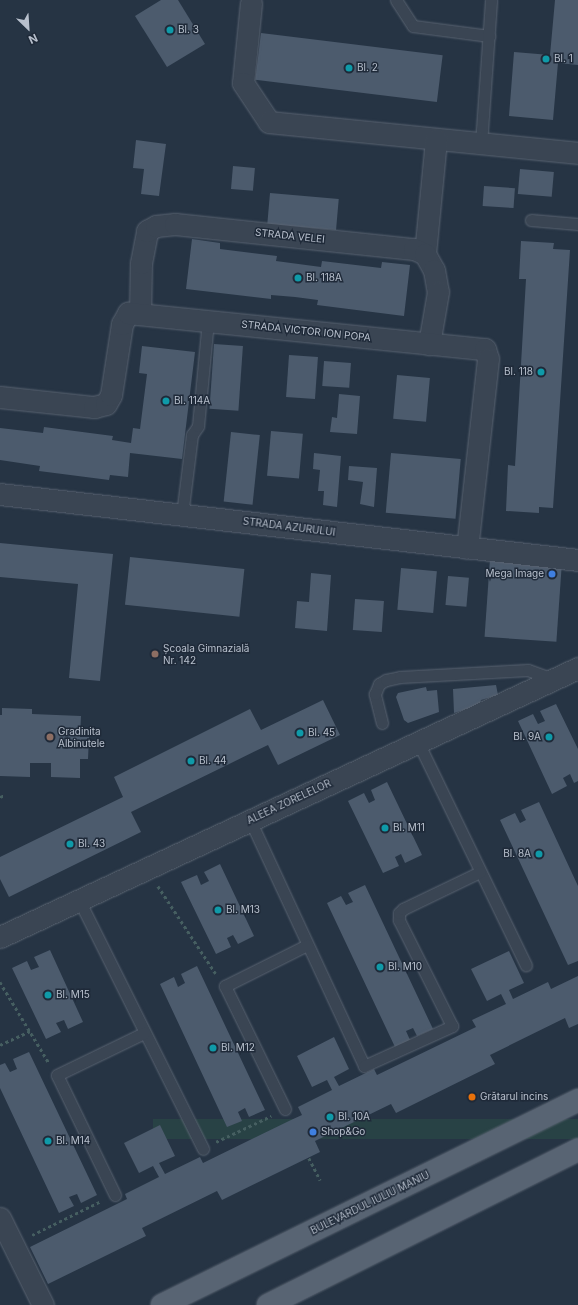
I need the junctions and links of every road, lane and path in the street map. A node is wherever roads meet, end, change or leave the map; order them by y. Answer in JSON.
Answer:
{"nodes":[{"id":1,"x":396,"y":0,"type":"edge"},
{"id":2,"x":491,"y":0,"type":"edge"},
{"id":3,"x":251,"y":3,"type":"dead end"},
{"id":4,"x":489,"y":36,"type":"junction"},
{"id":5,"x":436,"y":140,"type":"junction"},
{"id":6,"x":481,"y":144,"type":"junction"},
{"id":7,"x":578,"y":153,"type":"edge"},
{"id":8,"x":531,"y":220,"type":"dead end"},
{"id":9,"x":578,"y":224,"type":"edge"},
{"id":10,"x":425,"y":254,"type":"junction"},
{"id":11,"x":140,"y":314,"type":"junction"},
{"id":12,"x":208,"y":321,"type":"junction"},
{"id":13,"x":429,"y":344,"type":"junction"},
{"id":14,"x":0,"y":397,"type":"edge"},
{"id":15,"x":0,"y":494,"type":"edge"},
{"id":16,"x":182,"y":515,"type":"junction"},
{"id":17,"x":467,"y":548,"type":"junction"},
{"id":18,"x":578,"y":560,"type":"edge"},
{"id":19,"x":578,"y":668,"type":"edge"},
{"id":20,"x":553,"y":678,"type":"junction"},
{"id":21,"x":382,"y":724,"type":"dead end"},
{"id":22,"x":418,"y":742,"type":"junction"},
{"id":23,"x":4,"y":795,"type":"dead end"},
{"id":24,"x":0,"y":798,"type":"edge"},
{"id":25,"x":250,"y":820,"type":"junction"},
{"id":26,"x":146,"y":868,"type":"junction"},
{"id":27,"x":480,"y":872,"type":"junction"},
{"id":28,"x":79,"y":900,"type":"junction"},
{"id":29,"x":0,"y":937,"type":"edge"},
{"id":30,"x":308,"y":945,"type":"junction"},
{"id":31,"x":526,"y":965,"type":"dead end"},
{"id":32,"x":0,"y":982,"type":"edge"},
{"id":33,"x":224,"y":986,"type":"junction"},
{"id":34,"x":30,"y":1030,"type":"junction"},
{"id":35,"x":144,"y":1033,"type":"junction"},
{"id":36,"x":0,"y":1044,"type":"edge"},
{"id":37,"x":57,"y":1075,"type":"junction"},
{"id":38,"x":578,"y":1100,"type":"edge"},
{"id":39,"x":285,"y":1109,"type":"joint"},
{"id":40,"x":203,"y":1148,"type":"joint"},
{"id":41,"x":578,"y":1150,"type":"edge"},
{"id":42,"x":309,"y":1158,"type":"dead end"},
{"id":43,"x":320,"y":1180,"type":"dead end"},
{"id":44,"x":114,"y":1195,"type":"joint"},
{"id":45,"x":0,"y":1218,"type":"edge"},
{"id":46,"x":13,"y":1244,"type":"junction"},
{"id":47,"x":43,"y":1305,"type":"edge"},
{"id":48,"x":162,"y":1305,"type":"edge"},
{"id":49,"x":268,"y":1305,"type":"edge"}],
"edges":[{"from":1,"to":4,"type":"lane"},
{"from":2,"to":4,"type":"lane"},
{"from":3,"to":5,"type":"street"},
{"from":4,"to":6,"type":"lane"},
{"from":5,"to":6,"type":"street"},
{"from":5,"to":10,"type":"street"},
{"from":6,"to":7,"type":"street"},
{"from":8,"to":9,"type":"lane"},
{"from":10,"to":11,"type":"street","name":"STRADA VELEI"},
{"from":10,"to":13,"type":"street"},
{"from":11,"to":12,"type":"street","name":"STRADA VICTOR ION POPA"},
{"from":11,"to":14,"type":"street","name":"STRADA VICTOR ION POPA"},
{"from":12,"to":13,"type":"street","name":"STRADA VICTOR ION POPA"},
{"from":12,"to":16,"type":"lane"},
{"from":13,"to":17,"type":"street","name":"STRADA VICTOR ION POPA"},
{"from":15,"to":16,"type":"street","name":"STRADA AZURULUI"},
{"from":16,"to":17,"type":"street","name":"STRADA AZURULUI"},
{"from":17,"to":18,"type":"street","name":"STRADA AZURULUI"},
{"from":19,"to":20,"type":"street","name":"ALEEA ZORELELOR"},
{"from":20,"to":21,"type":"lane"},
{"from":20,"to":22,"type":"street","name":"ALEEA ZORELELOR"},
{"from":22,"to":25,"type":"street","name":"ALEEA ZORELELOR"},
{"from":22,"to":27,"type":"lane"},
{"from":23,"to":24,"type":"path"},
{"from":25,"to":26,"type":"street","name":"ALEEA ZORELELOR"},
{"from":25,"to":30,"type":"lane"},
{"from":26,"to":28,"type":"street","name":"ALEEA ZORELELOR"},
{"from":26,"to":33,"type":"path"},
{"from":27,"to":30,"type":"lane"},
{"from":27,"to":31,"type":"lane"},
{"from":28,"to":29,"type":"street","name":"ALEEA ZORELELOR"},
{"from":28,"to":35,"type":"lane"},
{"from":30,"to":33,"type":"lane"},
{"from":32,"to":34,"type":"path"},
{"from":33,"to":39,"type":"lane"},
{"from":34,"to":36,"type":"path"},
{"from":34,"to":37,"type":"path"},
{"from":35,"to":37,"type":"lane"},
{"from":35,"to":40,"type":"lane"},
{"from":37,"to":44,"type":"lane"},
{"from":38,"to":48,"type":"main road","name":"BULEVARDUL IULIU MANIU"},
{"from":39,"to":40,"type":"path"},
{"from":41,"to":49,"type":"main road"},
{"from":42,"to":43,"type":"path"},
{"from":44,"to":46,"type":"path"},
{"from":45,"to":46,"type":"street"},
{"from":46,"to":47,"type":"street"}]}
